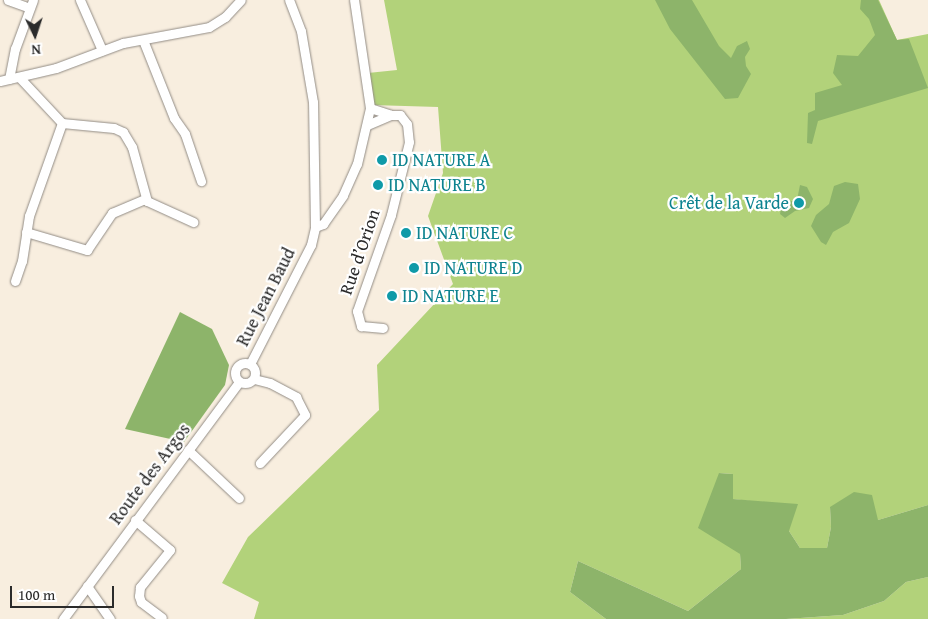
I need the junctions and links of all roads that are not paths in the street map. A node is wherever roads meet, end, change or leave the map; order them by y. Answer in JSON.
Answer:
{"nodes":[{"id":1,"x":8,"y":0,"type":"edge"},
{"id":2,"x":80,"y":0,"type":"edge"},
{"id":3,"x":241,"y":0,"type":"edge"},
{"id":4,"x":289,"y":0,"type":"edge"},
{"id":5,"x":354,"y":0,"type":"edge"},
{"id":6,"x":32,"y":4,"type":"edge"},
{"id":7,"x":143,"y":40,"type":"junction"},
{"id":8,"x":102,"y":50,"type":"junction"},
{"id":9,"x":9,"y":79,"type":"edge"},
{"id":10,"x":370,"y":108,"type":"junction"},
{"id":11,"x":391,"y":115,"type":"junction"},
{"id":12,"x":62,"y":123,"type":"junction"},
{"id":13,"x":367,"y":125,"type":"junction"},
{"id":14,"x":201,"y":181,"type":"dead end"},
{"id":15,"x":145,"y":199,"type":"junction"},
{"id":16,"x":192,"y":222,"type":"dead end"},
{"id":17,"x":315,"y":227,"type":"junction"},
{"id":18,"x":26,"y":232,"type":"junction"},
{"id":19,"x":15,"y":281,"type":"dead end"},
{"id":20,"x":383,"y":328,"type":"dead end"},
{"id":21,"x":250,"y":364,"type":"junction"},
{"id":22,"x":254,"y":379,"type":"junction"},
{"id":23,"x":239,"y":382,"type":"junction"},
{"id":24,"x":188,"y":450,"type":"junction"},
{"id":25,"x":260,"y":463,"type":"dead end"},
{"id":26,"x":239,"y":498,"type":"dead end"},
{"id":27,"x":135,"y":520,"type":"junction"},
{"id":28,"x":87,"y":586,"type":"junction"},
{"id":29,"x":162,"y":618,"type":"edge"},
{"id":30,"x":63,"y":619,"type":"edge"},
{"id":31,"x":110,"y":619,"type":"edge"}],
"edges":[{"from":1,"to":6,"type":"street"},
{"from":2,"to":8,"type":"street"},
{"from":3,"to":7,"type":"street"},
{"from":4,"to":17,"type":"street","name":"Rue Jean Baud"},
{"from":5,"to":10,"type":"street"},
{"from":6,"to":9,"type":"street"},
{"from":7,"to":8,"type":"street"},
{"from":7,"to":14,"type":"street"},
{"from":8,"to":9,"type":"street"},
{"from":9,"to":12,"type":"street"},
{"from":10,"to":11,"type":"street"},
{"from":10,"to":13,"type":"street"},
{"from":11,"to":13,"type":"street"},
{"from":11,"to":20,"type":"street","name":"Rue d’Orion"},
{"from":12,"to":15,"type":"street"},
{"from":12,"to":18,"type":"street"},
{"from":13,"to":17,"type":"street"},
{"from":15,"to":16,"type":"street"},
{"from":15,"to":18,"type":"street"},
{"from":17,"to":21,"type":"street","name":"Rue Jean Baud"},
{"from":18,"to":19,"type":"street"},
{"from":21,"to":22,"type":"street"},
{"from":21,"to":23,"type":"street"},
{"from":22,"to":23,"type":"street"},
{"from":22,"to":25,"type":"street"},
{"from":23,"to":24,"type":"street","name":"Route des Argos"},
{"from":24,"to":26,"type":"street"},
{"from":24,"to":27,"type":"street","name":"Route des Argos"},
{"from":27,"to":28,"type":"street","name":"Route des Argos"},
{"from":27,"to":29,"type":"street"},
{"from":28,"to":30,"type":"street","name":"Route des Argos"},
{"from":28,"to":31,"type":"street"}]}
